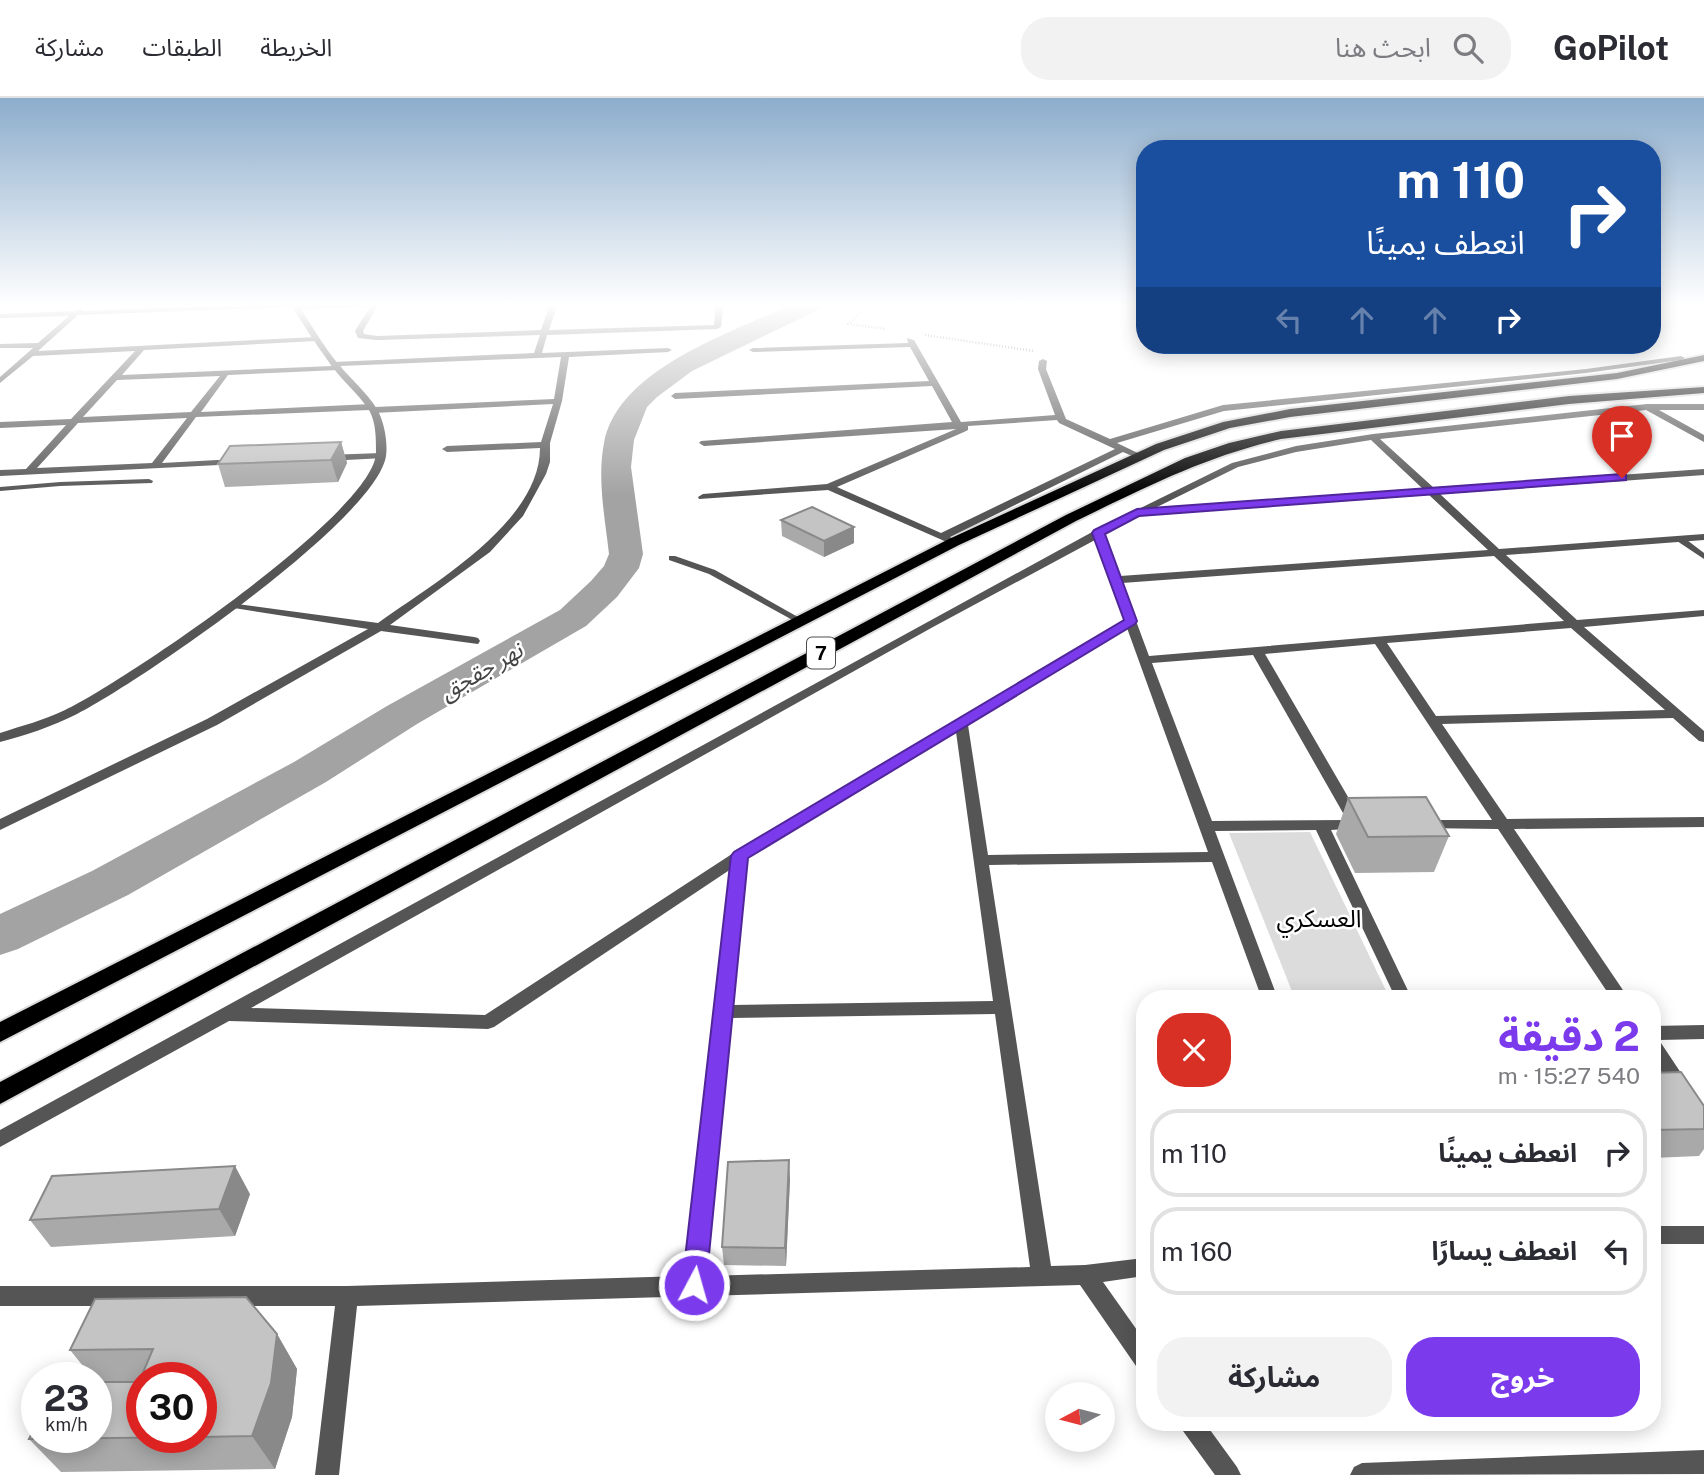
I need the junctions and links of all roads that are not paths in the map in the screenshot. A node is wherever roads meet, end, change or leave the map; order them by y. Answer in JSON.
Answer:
{"nodes":[{"id":1,"x":16,"y":367,"type":"edge"},
{"id":2,"x":123,"y":367,"type":"edge"},
{"id":3,"x":316,"y":367,"type":"edge"},
{"id":4,"x":337,"y":367,"type":"edge"},
{"id":5,"x":563,"y":367,"type":"edge"},
{"id":6,"x":926,"y":367,"type":"edge"},
{"id":7,"x":1042,"y":367,"type":"edge"},
{"id":8,"x":1606,"y":367,"type":"edge"},
{"id":9,"x":1661,"y":367,"type":"edge"},
{"id":10,"x":1653,"y":369,"type":"junction"},
{"id":11,"x":226,"y":373,"type":"junction"},
{"id":12,"x":113,"y":378,"type":"junction"},
{"id":13,"x":0,"y":382,"type":"edge"},
{"id":14,"x":934,"y":383,"type":"junction"},
{"id":15,"x":1703,"y":395,"type":"edge"},
{"id":16,"x":675,"y":396,"type":"dead end"},
{"id":17,"x":558,"y":401,"type":"junction"},
{"id":18,"x":1647,"y":407,"type":"junction"},
{"id":19,"x":372,"y":408,"type":"junction"},
{"id":20,"x":194,"y":415,"type":"junction"},
{"id":21,"x":1059,"y":417,"type":"junction"},
{"id":22,"x":74,"y":421,"type":"junction"},
{"id":23,"x":0,"y":425,"type":"edge"},
{"id":24,"x":959,"y":427,"type":"junction"},
{"id":25,"x":1373,"y":437,"type":"junction"},
{"id":26,"x":1704,"y":439,"type":"edge"},
{"id":27,"x":704,"y":443,"type":"dead end"},
{"id":28,"x":1107,"y":443,"type":"junction"},
{"id":29,"x":545,"y":445,"type":"junction"},
{"id":30,"x":447,"y":449,"type":"dead end"},
{"id":31,"x":1122,"y":449,"type":"junction"},
{"id":32,"x":381,"y":456,"type":"junction"},
{"id":33,"x":1139,"y":456,"type":"junction"},
{"id":34,"x":314,"y":459,"type":"edge"},
{"id":35,"x":248,"y":461,"type":"edge"},
{"id":36,"x":155,"y":465,"type":"junction"},
{"id":37,"x":29,"y":471,"type":"junction"},
{"id":38,"x":1704,"y":472,"type":"edge"},
{"id":39,"x":0,"y":473,"type":"edge"},
{"id":40,"x":149,"y":481,"type":"dead end"},
{"id":41,"x":829,"y":487,"type":"junction"},
{"id":42,"x":0,"y":489,"type":"edge"},
{"id":43,"x":1432,"y":492,"type":"junction"},
{"id":44,"x":703,"y":497,"type":"dead end"},
{"id":45,"x":1137,"y":513,"type":"junction"},
{"id":46,"x":1098,"y":533,"type":"junction"},
{"id":47,"x":1704,"y":537,"type":"edge"},
{"id":48,"x":948,"y":539,"type":"junction"},
{"id":49,"x":1680,"y":539,"type":"junction"},
{"id":50,"x":1497,"y":552,"type":"junction"},
{"id":51,"x":1704,"y":557,"type":"edge"},
{"id":52,"x":672,"y":558,"type":"dead end"},
{"id":53,"x":1115,"y":580,"type":"junction"},
{"id":54,"x":234,"y":605,"type":"junction"},
{"id":55,"x":1704,"y":614,"type":"edge"},
{"id":56,"x":801,"y":621,"type":"junction"},
{"id":57,"x":1131,"y":621,"type":"junction"},
{"id":58,"x":1574,"y":624,"type":"junction"},
{"id":59,"x":381,"y":625,"type":"junction"},
{"id":60,"x":474,"y":641,"type":"dead end"},
{"id":61,"x":1379,"y":641,"type":"junction"},
{"id":62,"x":1257,"y":651,"type":"junction"},
{"id":63,"x":1145,"y":660,"type":"junction"},
{"id":64,"x":1673,"y":714,"type":"junction"},
{"id":65,"x":1433,"y":720,"type":"junction"},
{"id":66,"x":961,"y":724,"type":"junction"},
{"id":67,"x":0,"y":738,"type":"edge"},
{"id":68,"x":1704,"y":738,"type":"edge"},
{"id":69,"x":1704,"y":822,"type":"edge"},
{"id":70,"x":1502,"y":824,"type":"junction"},
{"id":71,"x":0,"y":825,"type":"edge"},
{"id":72,"x":1321,"y":825,"type":"junction"},
{"id":73,"x":1410,"y":825,"type":"edge"},
{"id":74,"x":1206,"y":827,"type":"junction"},
{"id":75,"x":740,"y":856,"type":"junction"},
{"id":76,"x":1218,"y":857,"type":"junction"},
{"id":77,"x":982,"y":860,"type":"junction"},
{"id":78,"x":1267,"y":990,"type":"edge"},
{"id":79,"x":1400,"y":990,"type":"edge"},
{"id":80,"x":1616,"y":990,"type":"edge"},
{"id":81,"x":1002,"y":1007,"type":"junction"},
{"id":82,"x":723,"y":1012,"type":"junction"},
{"id":83,"x":226,"y":1014,"type":"junction"},
{"id":84,"x":1704,"y":1032,"type":"edge"},
{"id":85,"x":1661,"y":1033,"type":"edge"},
{"id":86,"x":0,"y":1034,"type":"edge"},
{"id":87,"x":1661,"y":1057,"type":"edge"},
{"id":88,"x":0,"y":1094,"type":"edge"},
{"id":89,"x":1689,"y":1099,"type":"edge"},
{"id":90,"x":0,"y":1139,"type":"edge"},
{"id":91,"x":1661,"y":1235,"type":"edge"},
{"id":92,"x":1704,"y":1235,"type":"edge"},
{"id":93,"x":1136,"y":1268,"type":"edge"},
{"id":94,"x":1085,"y":1275,"type":"junction"},
{"id":95,"x":1042,"y":1276,"type":"junction"},
{"id":96,"x":694,"y":1285,"type":"junction"},
{"id":97,"x":0,"y":1296,"type":"edge"},
{"id":98,"x":347,"y":1296,"type":"junction"},
{"id":99,"x":1136,"y":1347,"type":"edge"},
{"id":100,"x":1197,"y":1431,"type":"edge"},
{"id":101,"x":1704,"y":1462,"type":"edge"},
{"id":102,"x":1485,"y":1473,"type":"edge"},
{"id":103,"x":327,"y":1475,"type":"edge"},
{"id":104,"x":1229,"y":1475,"type":"edge"},
{"id":105,"x":1362,"y":1475,"type":"edge"}],
"edges":[{"from":1,"to":13,"type":"street"},
{"from":2,"to":12,"type":"street"},
{"from":3,"to":11,"type":"street"},
{"from":4,"to":19,"type":"street"},
{"from":5,"to":17,"type":"street"},
{"from":6,"to":14,"type":"street"},
{"from":7,"to":21,"type":"street"},
{"from":8,"to":28,"type":"street"},
{"from":9,"to":10,"type":"highway","number":"7"},
{"from":10,"to":15,"type":"highway"},
{"from":10,"to":33,"type":"highway","number":"7"},
{"from":11,"to":12,"type":"street"},
{"from":11,"to":20,"type":"street"},
{"from":12,"to":22,"type":"street"},
{"from":14,"to":16,"type":"street"},
{"from":14,"to":24,"type":"street"},
{"from":15,"to":18,"type":"street"},
{"from":15,"to":88,"type":"highway","number":"7"},
{"from":17,"to":19,"type":"street"},
{"from":17,"to":29,"type":"street"},
{"from":18,"to":25,"type":"street"},
{"from":18,"to":26,"type":"street"},
{"from":19,"to":20,"type":"street"},
{"from":19,"to":32,"type":"street"},
{"from":20,"to":22,"type":"street"},
{"from":20,"to":36,"type":"street"},
{"from":21,"to":24,"type":"street"},
{"from":21,"to":28,"type":"street"},
{"from":22,"to":23,"type":"street"},
{"from":22,"to":37,"type":"street"},
{"from":24,"to":27,"type":"street"},
{"from":24,"to":41,"type":"street"},
{"from":25,"to":43,"type":"street"},
{"from":25,"to":45,"type":"street"},
{"from":28,"to":31,"type":"street"},
{"from":29,"to":30,"type":"street"},
{"from":29,"to":59,"type":"street"},
{"from":31,"to":33,"type":"street"},
{"from":31,"to":48,"type":"street"},
{"from":32,"to":34,"type":"street"},
{"from":32,"to":54,"type":"street"},
{"from":33,"to":48,"type":"highway","number":"7"},
{"from":35,"to":36,"type":"street"},
{"from":36,"to":37,"type":"street"},
{"from":37,"to":39,"type":"street"},
{"from":38,"to":43,"type":"street"},
{"from":40,"to":42,"type":"lane"},
{"from":41,"to":44,"type":"street"},
{"from":41,"to":48,"type":"street"},
{"from":43,"to":45,"type":"street"},
{"from":43,"to":50,"type":"street"},
{"from":45,"to":46,"type":"street"},
{"from":46,"to":53,"type":"street"},
{"from":46,"to":83,"type":"street"},
{"from":47,"to":49,"type":"street"},
{"from":48,"to":56,"type":"highway","number":"7"},
{"from":49,"to":50,"type":"street"},
{"from":49,"to":51,"type":"lane"},
{"from":50,"to":53,"type":"street"},
{"from":50,"to":58,"type":"street"},
{"from":52,"to":56,"type":"lane"},
{"from":53,"to":57,"type":"street"},
{"from":54,"to":59,"type":"street"},
{"from":54,"to":67,"type":"street"},
{"from":55,"to":58,"type":"street"},
{"from":56,"to":86,"type":"highway","number":"7"},
{"from":57,"to":63,"type":"street"},
{"from":57,"to":66,"type":"street"},
{"from":58,"to":61,"type":"street"},
{"from":58,"to":64,"type":"street"},
{"from":59,"to":60,"type":"street"},
{"from":59,"to":71,"type":"street"},
{"from":61,"to":62,"type":"street"},
{"from":61,"to":65,"type":"street"},
{"from":62,"to":63,"type":"street"},
{"from":62,"to":72,"type":"street"},
{"from":63,"to":74,"type":"street"},
{"from":64,"to":65,"type":"street"},
{"from":64,"to":68,"type":"street"},
{"from":65,"to":70,"type":"street"},
{"from":66,"to":75,"type":"street"},
{"from":66,"to":77,"type":"street"},
{"from":69,"to":70,"type":"street"},
{"from":70,"to":73,"type":"street"},
{"from":70,"to":80,"type":"street"},
{"from":72,"to":74,"type":"street"},
{"from":72,"to":79,"type":"street"},
{"from":74,"to":76,"type":"street"},
{"from":75,"to":82,"type":"street"},
{"from":75,"to":83,"type":"street"},
{"from":76,"to":77,"type":"street"},
{"from":76,"to":78,"type":"street"},
{"from":77,"to":81,"type":"street"},
{"from":81,"to":82,"type":"street"},
{"from":81,"to":95,"type":"street"},
{"from":82,"to":96,"type":"street"},
{"from":83,"to":90,"type":"street"},
{"from":84,"to":85,"type":"street"},
{"from":87,"to":89,"type":"street"},
{"from":91,"to":92,"type":"street"},
{"from":93,"to":94,"type":"street"},
{"from":94,"to":95,"type":"street"},
{"from":94,"to":99,"type":"street"},
{"from":95,"to":96,"type":"street"},
{"from":96,"to":98,"type":"street"},
{"from":97,"to":98,"type":"street"},
{"from":98,"to":103,"type":"street"},
{"from":100,"to":104,"type":"street"},
{"from":101,"to":102,"type":"street"},
{"from":102,"to":105,"type":"street"}]}
